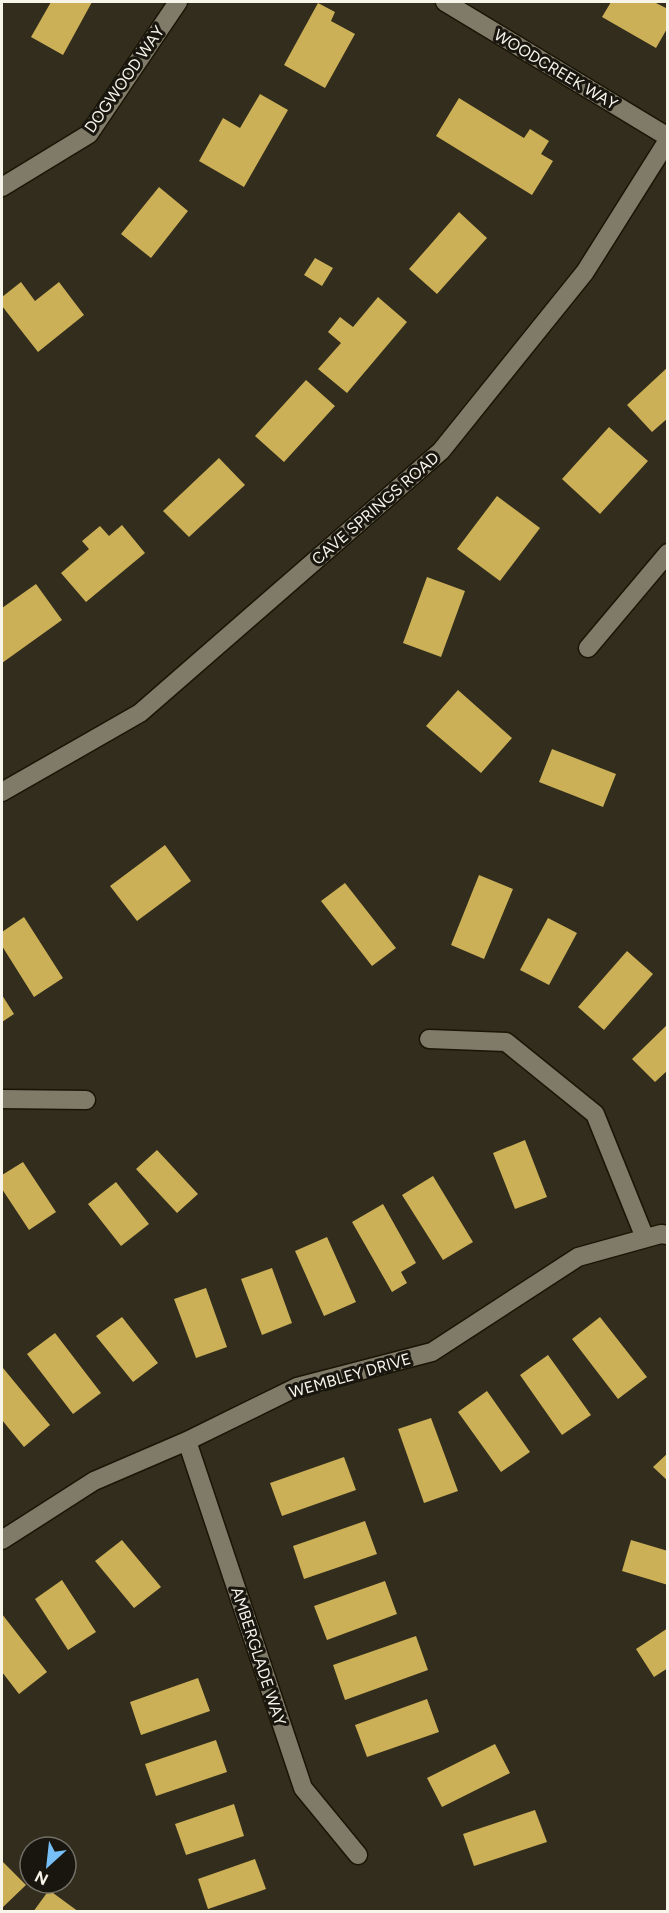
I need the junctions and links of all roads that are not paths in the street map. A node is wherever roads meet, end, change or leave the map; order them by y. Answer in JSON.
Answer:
{"nodes":[{"id":1,"x":178,"y":2,"type":"edge"},
{"id":2,"x":445,"y":2,"type":"edge"},
{"id":3,"x":668,"y":139,"type":"edge"},
{"id":4,"x":2,"y":187,"type":"edge"},
{"id":5,"x":668,"y":553,"type":"edge"},
{"id":6,"x":588,"y":648,"type":"dead end"},
{"id":7,"x":2,"y":792,"type":"edge"},
{"id":8,"x":429,"y":1039,"type":"dead end"},
{"id":9,"x":2,"y":1099,"type":"edge"},
{"id":10,"x":86,"y":1100,"type":"dead end"},
{"id":11,"x":668,"y":1235,"type":"edge"},
{"id":12,"x":645,"y":1239,"type":"junction"},
{"id":13,"x":187,"y":1441,"type":"junction"},
{"id":14,"x":2,"y":1540,"type":"edge"},
{"id":15,"x":358,"y":1855,"type":"dead end"}],
"edges":[{"from":1,"to":4,"type":"street","name":"DOGWOOD WAY"},
{"from":2,"to":3,"type":"street","name":"WOODCREEK WAY"},
{"from":3,"to":7,"type":"street","name":"CAVE SPRINGS ROAD"},
{"from":5,"to":6,"type":"street"},
{"from":8,"to":12,"type":"street"},
{"from":9,"to":10,"type":"street"},
{"from":11,"to":12,"type":"street","name":"WEMBLEY DRIVE"},
{"from":12,"to":13,"type":"street","name":"WEMBLEY DRIVE"},
{"from":13,"to":14,"type":"street","name":"WEMBLEY DRIVE"},
{"from":13,"to":15,"type":"street","name":"AMBERGLADE WAY"}]}
